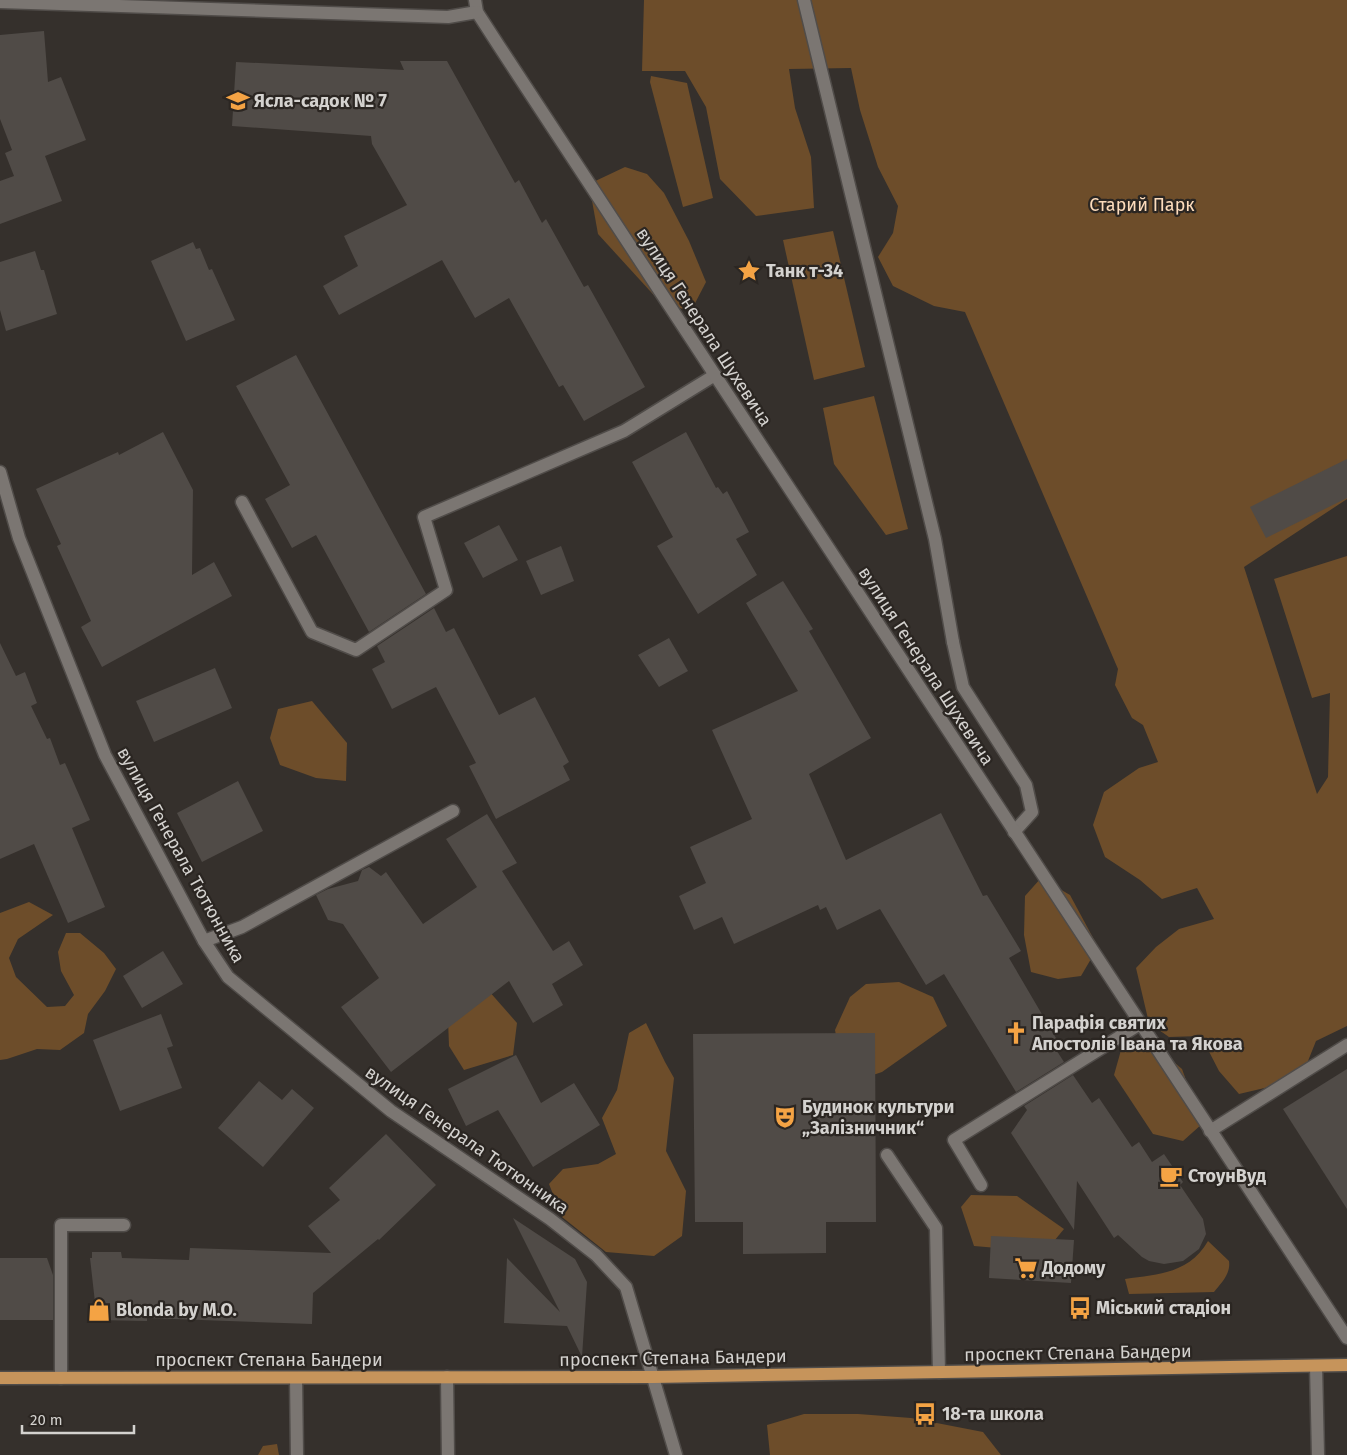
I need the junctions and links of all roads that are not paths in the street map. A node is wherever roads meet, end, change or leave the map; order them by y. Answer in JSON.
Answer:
{"nodes":[{"id":1,"x":804,"y":0,"type":"edge"},
{"id":2,"x":0,"y":2,"type":"edge"},
{"id":3,"x":476,"y":6,"type":"edge"},
{"id":4,"x":715,"y":376,"type":"junction"},
{"id":5,"x":0,"y":472,"type":"edge"},
{"id":6,"x":242,"y":502,"type":"dead end"},
{"id":7,"x":453,"y":811,"type":"dead end"},
{"id":8,"x":1014,"y":832,"type":"junction"},
{"id":9,"x":204,"y":941,"type":"junction"},
{"id":10,"x":1140,"y":1024,"type":"junction"},
{"id":11,"x":1347,"y":1045,"type":"edge"},
{"id":12,"x":1210,"y":1131,"type":"junction"},
{"id":13,"x":887,"y":1155,"type":"dead end"},
{"id":14,"x":981,"y":1185,"type":"dead end"},
{"id":15,"x":124,"y":1225,"type":"dead end"},
{"id":16,"x":1347,"y":1338,"type":"edge"},
{"id":17,"x":1316,"y":1366,"type":"junction"},
{"id":18,"x":1347,"y":1366,"type":"edge"},
{"id":19,"x":939,"y":1372,"type":"junction"},
{"id":20,"x":447,"y":1377,"type":"junction"},
{"id":21,"x":653,"y":1377,"type":"junction"},
{"id":22,"x":0,"y":1378,"type":"edge"},
{"id":23,"x":61,"y":1378,"type":"junction"},
{"id":24,"x":296,"y":1378,"type":"junction"},
{"id":25,"x":297,"y":1455,"type":"edge"},
{"id":26,"x":448,"y":1455,"type":"edge"},
{"id":27,"x":676,"y":1455,"type":"edge"},
{"id":28,"x":1318,"y":1455,"type":"edge"}],
"edges":[{"from":1,"to":8,"type":"street"},
{"from":2,"to":3,"type":"street"},
{"from":3,"to":4,"type":"street","name":"вулиця Генерала Шухевича"},
{"from":4,"to":6,"type":"street"},
{"from":4,"to":8,"type":"street","name":"вулиця Генерала Шухевича"},
{"from":5,"to":9,"type":"street","name":"вулиця Генерала Тютюнника"},
{"from":7,"to":9,"type":"street"},
{"from":8,"to":10,"type":"street","name":"вулиця Генерала Шухевича"},
{"from":9,"to":21,"type":"street","name":"вулиця Генерала Тютюнника"},
{"from":10,"to":12,"type":"street","name":"вулиця Генерала Шухевича"},
{"from":10,"to":14,"type":"street"},
{"from":11,"to":12,"type":"street"},
{"from":12,"to":16,"type":"street","name":"вулиця Генерала Шухевича"},
{"from":13,"to":19,"type":"street"},
{"from":15,"to":23,"type":"street"},
{"from":17,"to":18,"type":"main road","name":"проспект Степана Бандери"},
{"from":17,"to":19,"type":"main road","name":"проспект Степана Бандери"},
{"from":17,"to":28,"type":"street"},
{"from":19,"to":21,"type":"main road","name":"проспект Степана Бандери"},
{"from":20,"to":21,"type":"main road","name":"проспект Степана Бандери"},
{"from":20,"to":24,"type":"main road","name":"проспект Степана Бандери"},
{"from":20,"to":26,"type":"street"},
{"from":21,"to":27,"type":"street"},
{"from":22,"to":23,"type":"main road","name":"проспект Степана Бандери"},
{"from":23,"to":24,"type":"main road","name":"проспект Степана Бандери"},
{"from":24,"to":25,"type":"street"}]}
